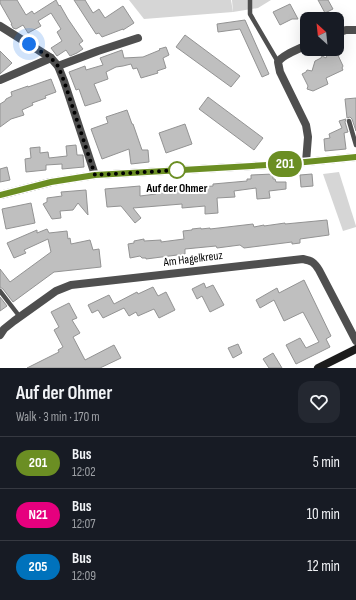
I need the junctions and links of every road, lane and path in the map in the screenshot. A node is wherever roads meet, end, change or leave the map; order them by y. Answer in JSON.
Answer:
{"nodes":[{"id":1,"x":250,"y":0,"type":"edge"},
{"id":2,"x":0,"y":26,"type":"edge"},
{"id":3,"x":356,"y":30,"type":"edge"},
{"id":4,"x":344,"y":31,"type":"edge"},
{"id":5,"x":138,"y":38,"type":"dead end"},
{"id":6,"x":300,"y":48,"type":"edge"},
{"id":7,"x":51,"y":58,"type":"junction"},
{"id":8,"x":278,"y":62,"type":"junction"},
{"id":9,"x":58,"y":66,"type":"junction"},
{"id":10,"x":0,"y":80,"type":"edge"},
{"id":11,"x":349,"y":120,"type":"dead end"},
{"id":12,"x":356,"y":145,"type":"edge"},
{"id":13,"x":356,"y":158,"type":"edge"},
{"id":14,"x":306,"y":162,"type":"junction"},
{"id":15,"x":95,"y":175,"type":"junction"},
{"id":16,"x":0,"y":195,"type":"edge"},
{"id":17,"x":0,"y":291,"type":"edge"},
{"id":18,"x":20,"y":317,"type":"junction"},
{"id":19,"x":0,"y":335,"type":"edge"},
{"id":20,"x":356,"y":341,"type":"edge"},
{"id":21,"x":356,"y":349,"type":"edge"},
{"id":22,"x":318,"y":368,"type":"edge"}],
"edges":[{"from":1,"to":8,"type":"lane"},
{"from":2,"to":7,"type":"street"},
{"from":3,"to":4,"type":"street"},
{"from":5,"to":9,"type":"street"},
{"from":6,"to":8,"type":"street"},
{"from":7,"to":9,"type":"street"},
{"from":7,"to":10,"type":"street"},
{"from":8,"to":14,"type":"street"},
{"from":9,"to":15,"type":"street"},
{"from":11,"to":12,"type":"lane"},
{"from":13,"to":14,"type":"main road"},
{"from":14,"to":15,"type":"main road"},
{"from":15,"to":16,"type":"main road"},
{"from":17,"to":18,"type":"lane"},
{"from":18,"to":19,"type":"street","name":"Am Hagelkreuz"},
{"from":18,"to":20,"type":"street","name":"Am Hagelkreuz"},
{"from":21,"to":22,"type":"main road"}]}
